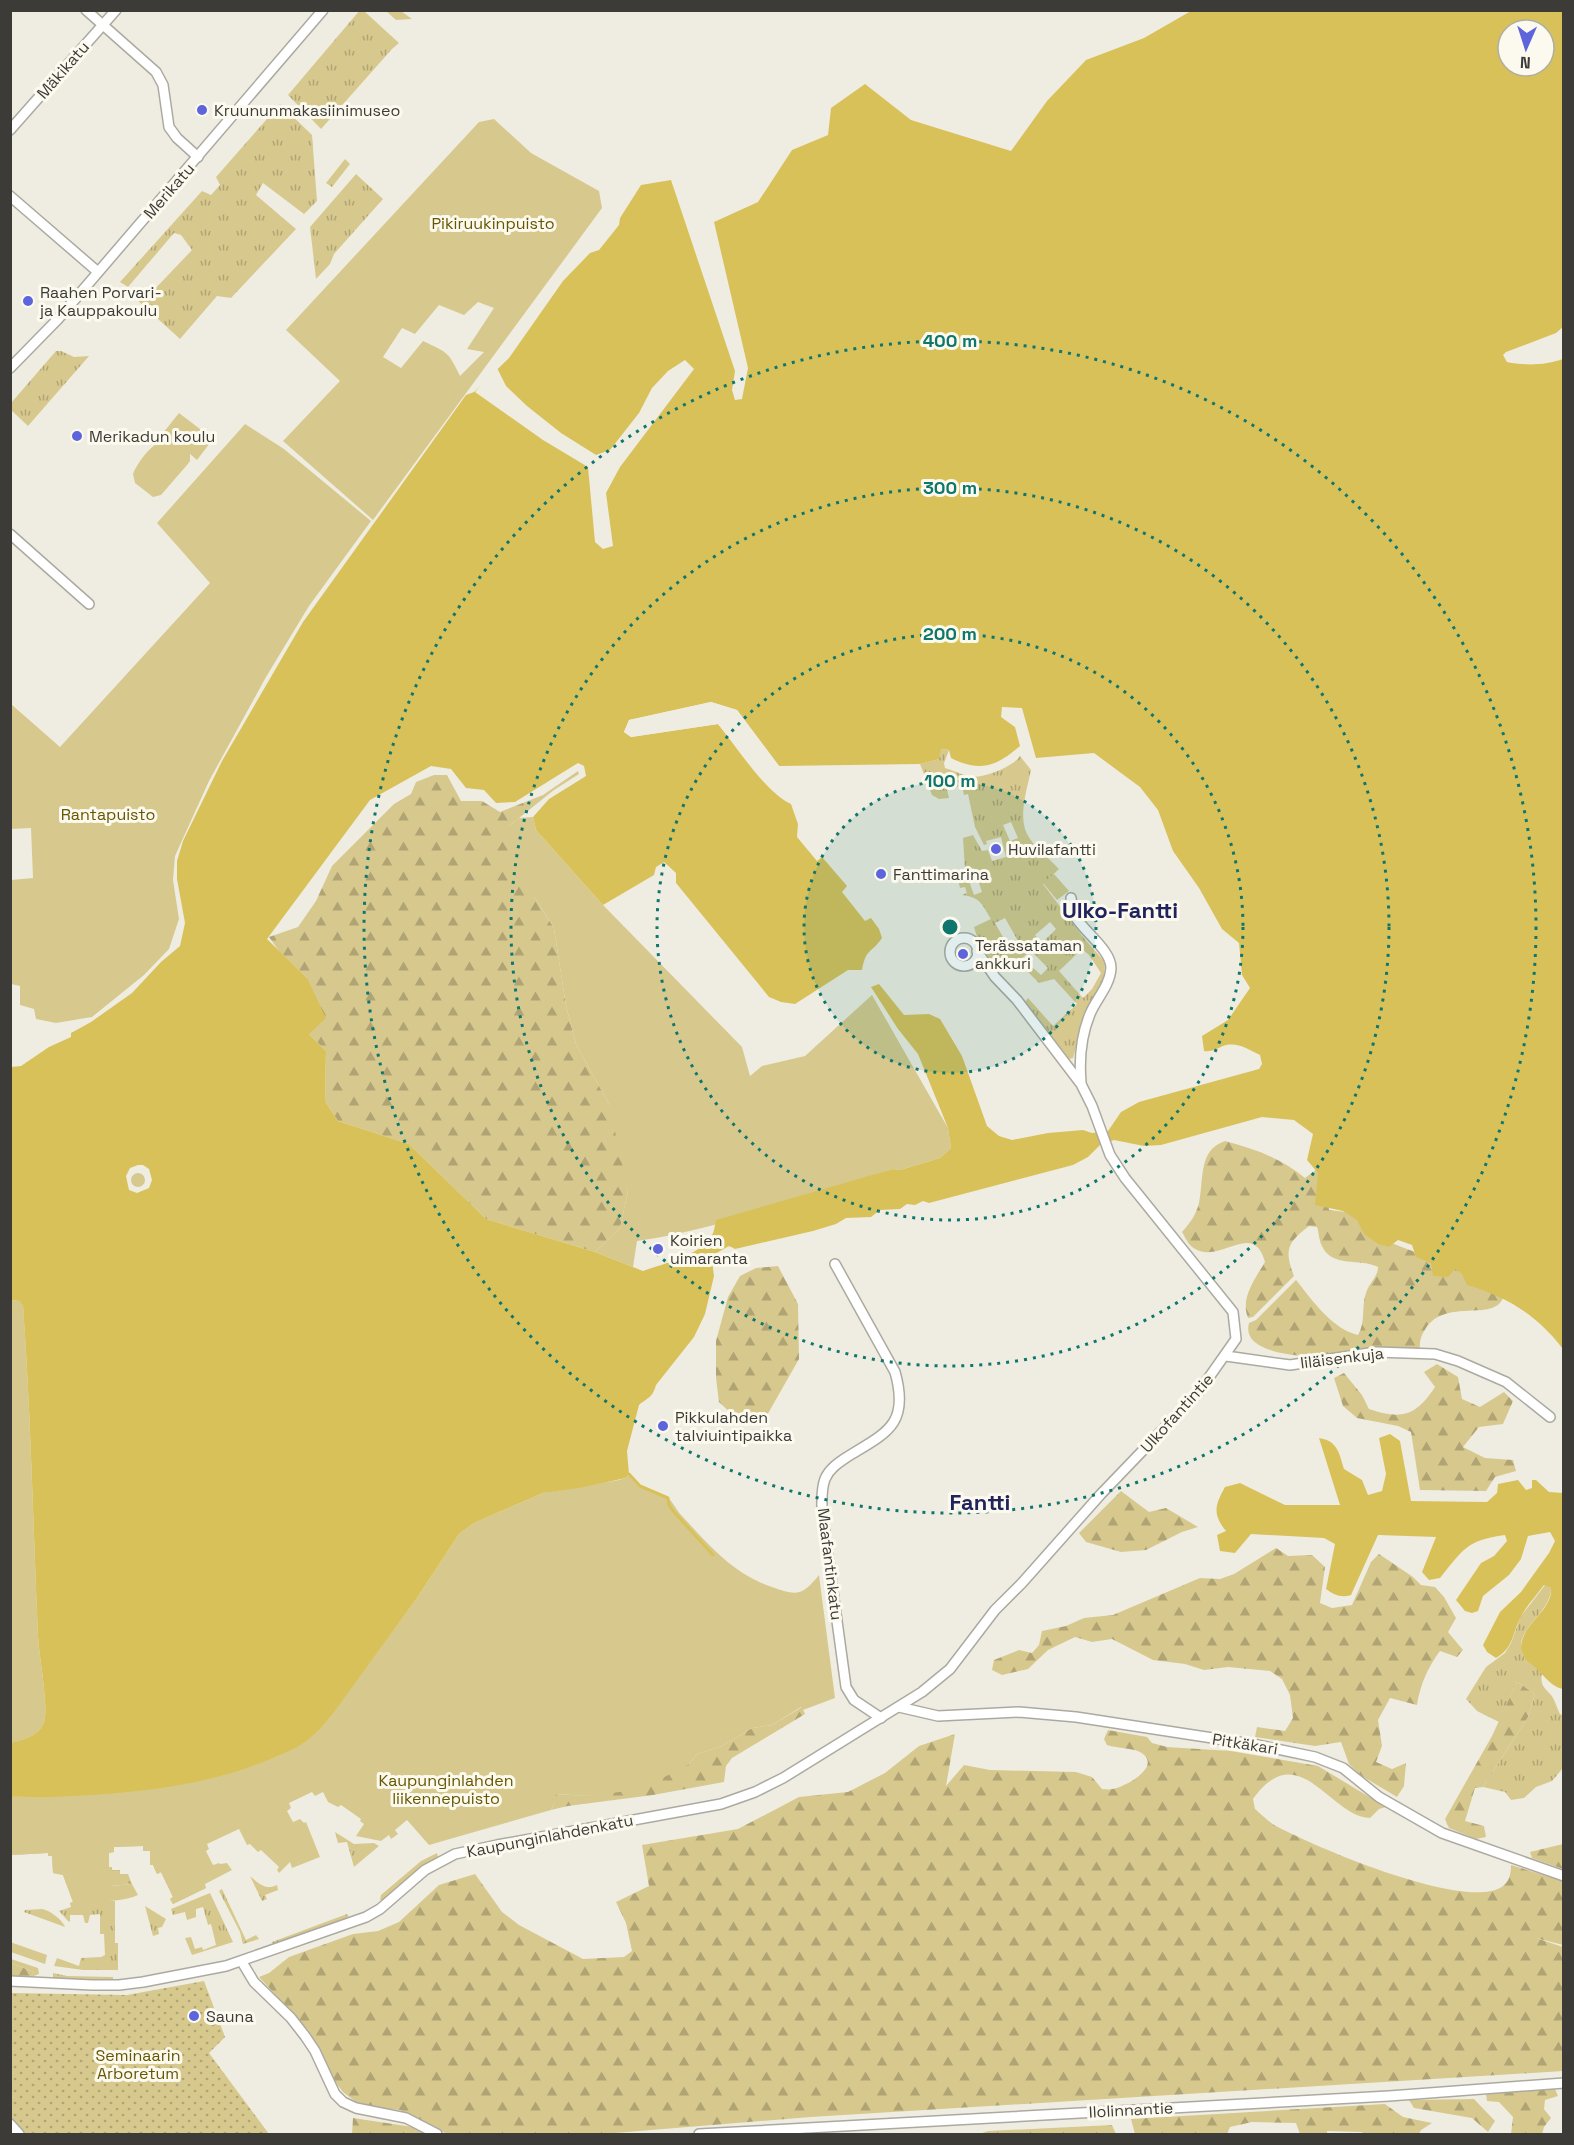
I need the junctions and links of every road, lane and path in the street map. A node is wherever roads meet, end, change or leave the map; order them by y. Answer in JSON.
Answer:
{"nodes":[{"id":1,"x":86,"y":10,"type":"edge"},
{"id":2,"x":116,"y":10,"type":"edge"},
{"id":3,"x":323,"y":10,"type":"edge"},
{"id":4,"x":103,"y":26,"type":"junction"},
{"id":5,"x":10,"y":130,"type":"edge"},
{"id":6,"x":198,"y":157,"type":"junction"},
{"id":7,"x":10,"y":196,"type":"edge"},
{"id":8,"x":98,"y":273,"type":"junction"},
{"id":9,"x":10,"y":368,"type":"edge"},
{"id":10,"x":10,"y":534,"type":"edge"},
{"id":11,"x":89,"y":604,"type":"dead end"},
{"id":12,"x":1071,"y":898,"type":"dead end"},
{"id":13,"x":977,"y":951,"type":"junction"},
{"id":14,"x":967,"y":965,"type":"junction"},
{"id":15,"x":995,"y":977,"type":"junction"},
{"id":16,"x":1082,"y":1084,"type":"junction"},
{"id":17,"x":835,"y":1264,"type":"dead end"},
{"id":18,"x":1226,"y":1356,"type":"junction"},
{"id":19,"x":1550,"y":1417,"type":"dead end"},
{"id":20,"x":899,"y":1707,"type":"junction"},
{"id":21,"x":881,"y":1718,"type":"junction"},
{"id":22,"x":1563,"y":1876,"type":"edge"},
{"id":23,"x":242,"y":1962,"type":"junction"},
{"id":24,"x":10,"y":1981,"type":"edge"},
{"id":25,"x":1563,"y":2084,"type":"edge"},
{"id":26,"x":10,"y":2124,"type":"edge"},
{"id":27,"x":19,"y":2134,"type":"edge"},
{"id":28,"x":438,"y":2134,"type":"edge"},
{"id":29,"x":699,"y":2134,"type":"edge"},
{"id":30,"x":726,"y":2134,"type":"edge"}],
"edges":[{"from":1,"to":4,"type":"street"},
{"from":2,"to":4,"type":"street","name":"Mäkikatu"},
{"from":3,"to":6,"type":"street","name":"Merikatu"},
{"from":4,"to":5,"type":"street","name":"Mäkikatu"},
{"from":4,"to":6,"type":"street"},
{"from":6,"to":8,"type":"street","name":"Merikatu"},
{"from":7,"to":8,"type":"street"},
{"from":8,"to":9,"type":"street","name":"Merikatu"},
{"from":10,"to":11,"type":"street"},
{"from":12,"to":16,"type":"street"},
{"from":13,"to":14,"type":"street"},
{"from":13,"to":14,"type":"street","name":"Ulkofantintie"},
{"from":13,"to":15,"type":"street","name":"Ulkofantintie"},
{"from":14,"to":15,"type":"street","name":"Ulkofantintie"},
{"from":15,"to":16,"type":"street","name":"Ulkofantintie"},
{"from":16,"to":18,"type":"street","name":"Ulkofantintie"},
{"from":17,"to":21,"type":"street","name":"Maafantinkatu"},
{"from":18,"to":19,"type":"street","name":"Iiläisenkuja"},
{"from":18,"to":20,"type":"street","name":"Ulkofantintie"},
{"from":20,"to":21,"type":"street","name":"Ulkofantintie"},
{"from":20,"to":22,"type":"street","name":"Pitkäkari"},
{"from":21,"to":23,"type":"street","name":"Kaupunginlahdenkatu"},
{"from":23,"to":24,"type":"street","name":"Kaupunginlahdenkatu"},
{"from":23,"to":28,"type":"street"},
{"from":25,"to":30,"type":"street","name":"Ilolinnantie"},
{"from":26,"to":27,"type":"street"},
{"from":29,"to":30,"type":"street","name":"Ilolinnantie"}]}
